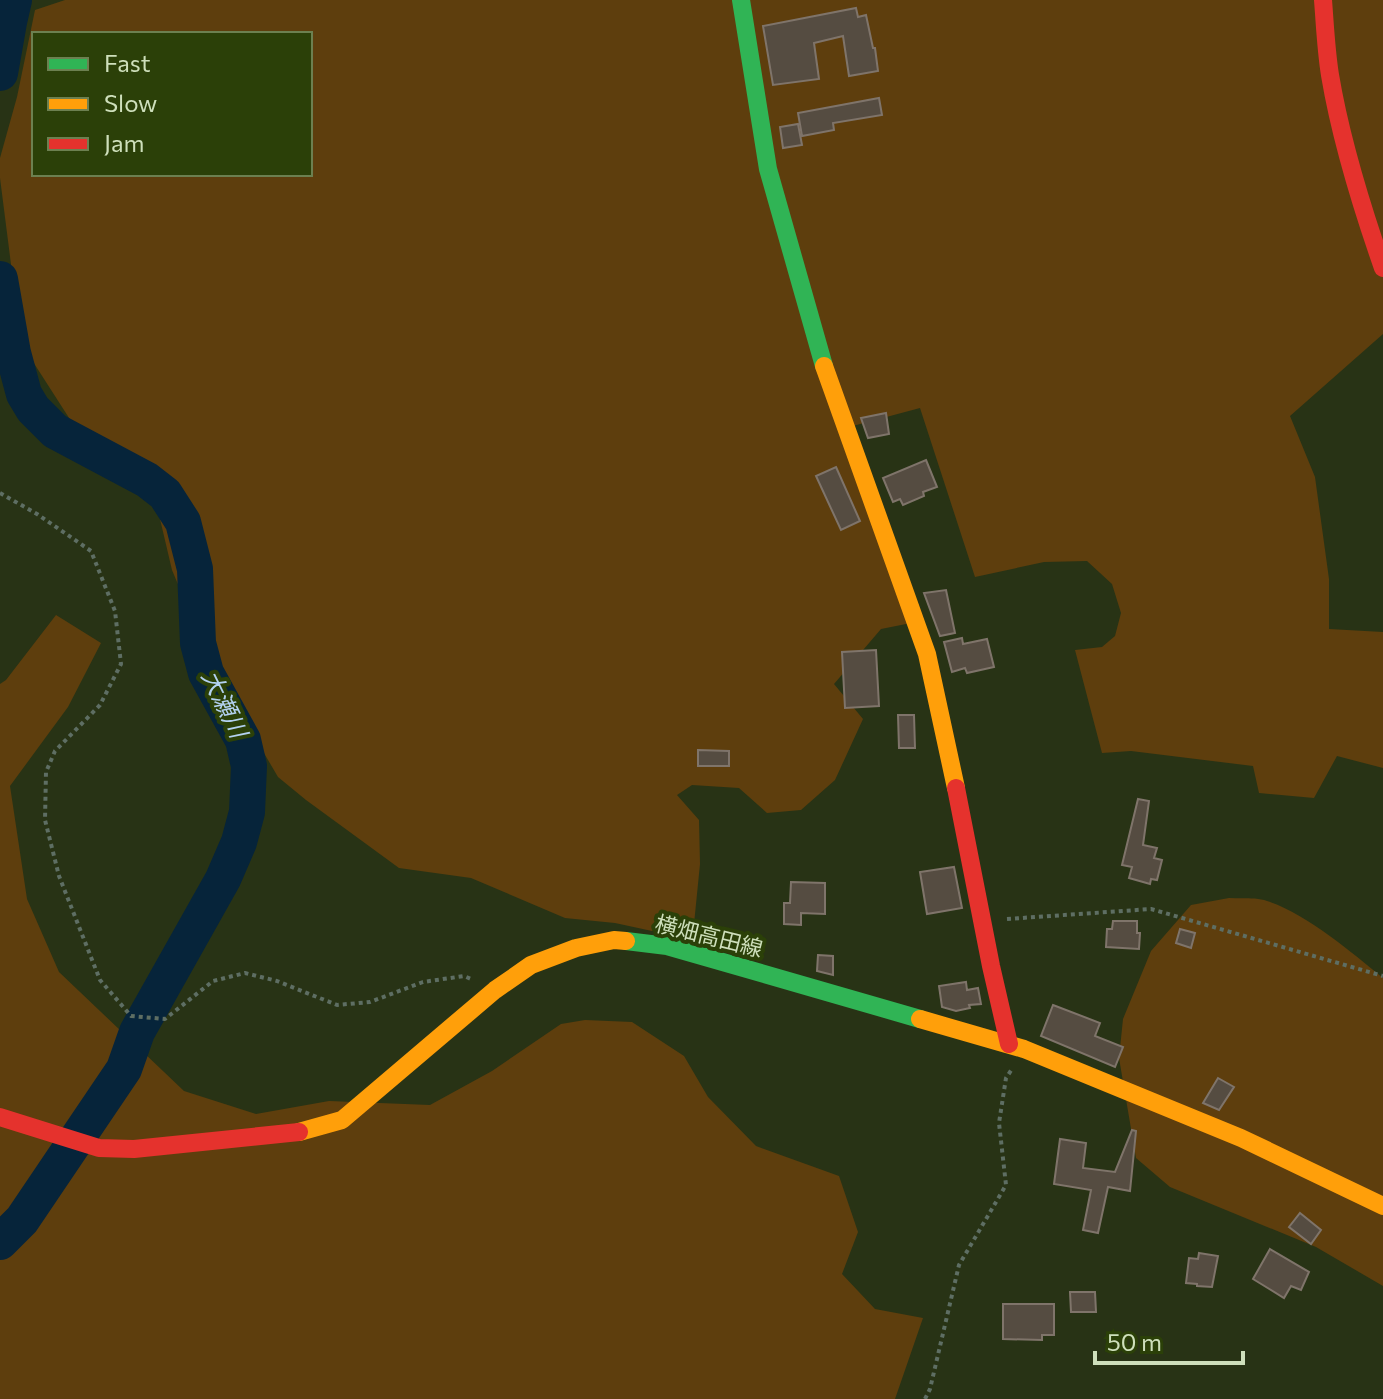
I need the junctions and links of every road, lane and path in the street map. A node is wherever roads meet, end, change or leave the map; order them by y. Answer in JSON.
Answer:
{"nodes":[{"id":1,"x":741,"y":0,"type":"edge"},
{"id":2,"x":1323,"y":0,"type":"edge"},
{"id":3,"x":1383,"y":268,"type":"edge"},
{"id":4,"x":0,"y":493,"type":"edge"},
{"id":5,"x":982,"y":921,"type":"junction"},
{"id":6,"x":1383,"y":976,"type":"edge"},
{"id":7,"x":495,"y":990,"type":"junction"},
{"id":8,"x":1016,"y":1046,"type":"junction"},
{"id":9,"x":0,"y":1117,"type":"edge"},
{"id":10,"x":1383,"y":1206,"type":"edge"},
{"id":11,"x":925,"y":1399,"type":"edge"}],
"edges":[{"from":1,"to":5,"type":"main road"},
{"from":2,"to":3,"type":"main road"},
{"from":4,"to":7,"type":"path"},
{"from":5,"to":6,"type":"path"},
{"from":5,"to":8,"type":"main road"},
{"from":7,"to":8,"type":"main road","name":"横畑高田線"},
{"from":7,"to":9,"type":"main road","name":"横畑高田線"},
{"from":8,"to":10,"type":"main road","name":"横畑高田線"},
{"from":8,"to":11,"type":"path"}]}
